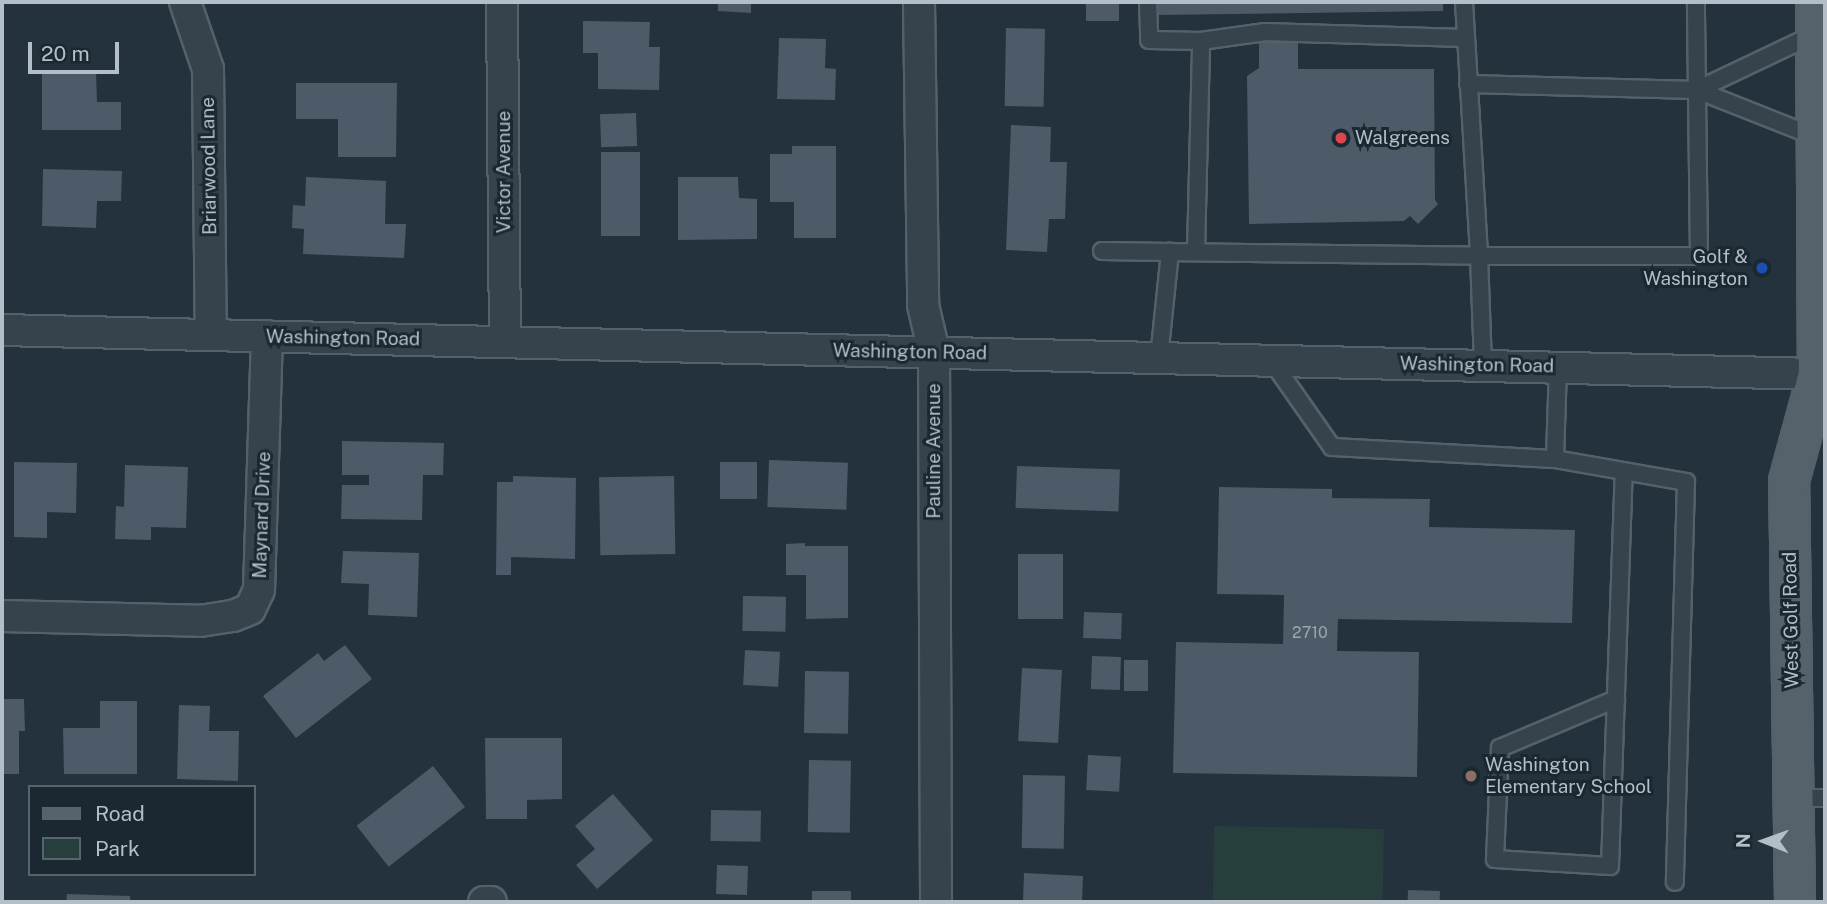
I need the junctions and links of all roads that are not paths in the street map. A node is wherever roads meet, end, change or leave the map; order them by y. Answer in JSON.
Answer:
{"nodes":[{"id":1,"x":185,"y":2,"type":"edge"},
{"id":2,"x":502,"y":2,"type":"edge"},
{"id":3,"x":919,"y":2,"type":"edge"},
{"id":4,"x":1148,"y":2,"type":"edge"},
{"id":5,"x":1464,"y":2,"type":"edge"},
{"id":6,"x":1696,"y":2,"type":"edge"},
{"id":7,"x":1816,"y":18,"type":"edge"},
{"id":8,"x":1464,"y":38,"type":"junction"},
{"id":9,"x":1201,"y":41,"type":"junction"},
{"id":10,"x":1468,"y":83,"type":"junction"},
{"id":11,"x":1696,"y":90,"type":"junction"},
{"id":12,"x":1821,"y":137,"type":"edge"},
{"id":13,"x":1102,"y":251,"type":"dead end"},
{"id":14,"x":1170,"y":252,"type":"junction"},
{"id":15,"x":1196,"y":252,"type":"junction"},
{"id":16,"x":1479,"y":256,"type":"junction"},
{"id":17,"x":1821,"y":260,"type":"edge"},
{"id":18,"x":2,"y":330,"type":"edge"},
{"id":19,"x":211,"y":335,"type":"junction"},
{"id":20,"x":267,"y":336,"type":"junction"},
{"id":21,"x":505,"y":342,"type":"junction"},
{"id":22,"x":934,"y":352,"type":"junction"},
{"id":23,"x":1159,"y":358,"type":"junction"},
{"id":24,"x":1271,"y":360,"type":"junction"},
{"id":25,"x":1483,"y":366,"type":"junction"},
{"id":26,"x":1558,"y":367,"type":"junction"},
{"id":27,"x":1822,"y":389,"type":"edge"},
{"id":28,"x":1555,"y":459,"type":"junction"},
{"id":29,"x":1624,"y":472,"type":"junction"},
{"id":30,"x":2,"y":616,"type":"edge"},
{"id":31,"x":1616,"y":699,"type":"junction"},
{"id":32,"x":1809,"y":798,"type":"edge"},
{"id":33,"x":1675,"y":882,"type":"dead end"},
{"id":34,"x":484,"y":902,"type":"edge"},
{"id":35,"x":491,"y":902,"type":"edge"},
{"id":36,"x":936,"y":902,"type":"edge"},
{"id":37,"x":1795,"y":902,"type":"edge"}],
"edges":[{"from":1,"to":19,"type":"street","name":"Briarwood Lane"},
{"from":2,"to":21,"type":"street","name":"Victor Avenue"},
{"from":3,"to":22,"type":"street","name":"Pauline Avenue"},
{"from":4,"to":9,"type":"lane"},
{"from":5,"to":8,"type":"lane"},
{"from":6,"to":11,"type":"lane"},
{"from":7,"to":11,"type":"lane"},
{"from":7,"to":12,"type":"main road","name":"West Golf Road"},
{"from":8,"to":9,"type":"lane"},
{"from":8,"to":10,"type":"lane"},
{"from":9,"to":15,"type":"lane"},
{"from":10,"to":11,"type":"lane"},
{"from":10,"to":16,"type":"lane"},
{"from":11,"to":12,"type":"lane"},
{"from":11,"to":16,"type":"lane"},
{"from":12,"to":17,"type":"main road","name":"West Golf Road"},
{"from":13,"to":14,"type":"lane"},
{"from":14,"to":15,"type":"lane"},
{"from":14,"to":23,"type":"lane"},
{"from":15,"to":16,"type":"lane"},
{"from":16,"to":25,"type":"lane"},
{"from":17,"to":27,"type":"main road","name":"West Golf Road"},
{"from":18,"to":19,"type":"street","name":"Washington Road"},
{"from":19,"to":20,"type":"street","name":"Washington Road"},
{"from":20,"to":21,"type":"street","name":"Washington Road"},
{"from":20,"to":30,"type":"street","name":"Maynard Drive"},
{"from":21,"to":22,"type":"street","name":"Washington Road"},
{"from":22,"to":23,"type":"street","name":"Washington Road"},
{"from":22,"to":36,"type":"street","name":"Pauline Avenue"},
{"from":23,"to":24,"type":"street","name":"Washington Road"},
{"from":24,"to":25,"type":"street","name":"Washington Road"},
{"from":24,"to":28,"type":"lane"},
{"from":25,"to":26,"type":"street","name":"Washington Road"},
{"from":26,"to":27,"type":"street","name":"Washington Road"},
{"from":26,"to":28,"type":"lane"},
{"from":27,"to":32,"type":"main road","name":"West Golf Road"},
{"from":28,"to":29,"type":"lane"},
{"from":29,"to":31,"type":"lane"},
{"from":29,"to":33,"type":"lane"},
{"from":31,"to":31,"type":"lane"},
{"from":32,"to":37,"type":"main road","name":"West Golf Road"},
{"from":34,"to":35,"type":"street"}]}
